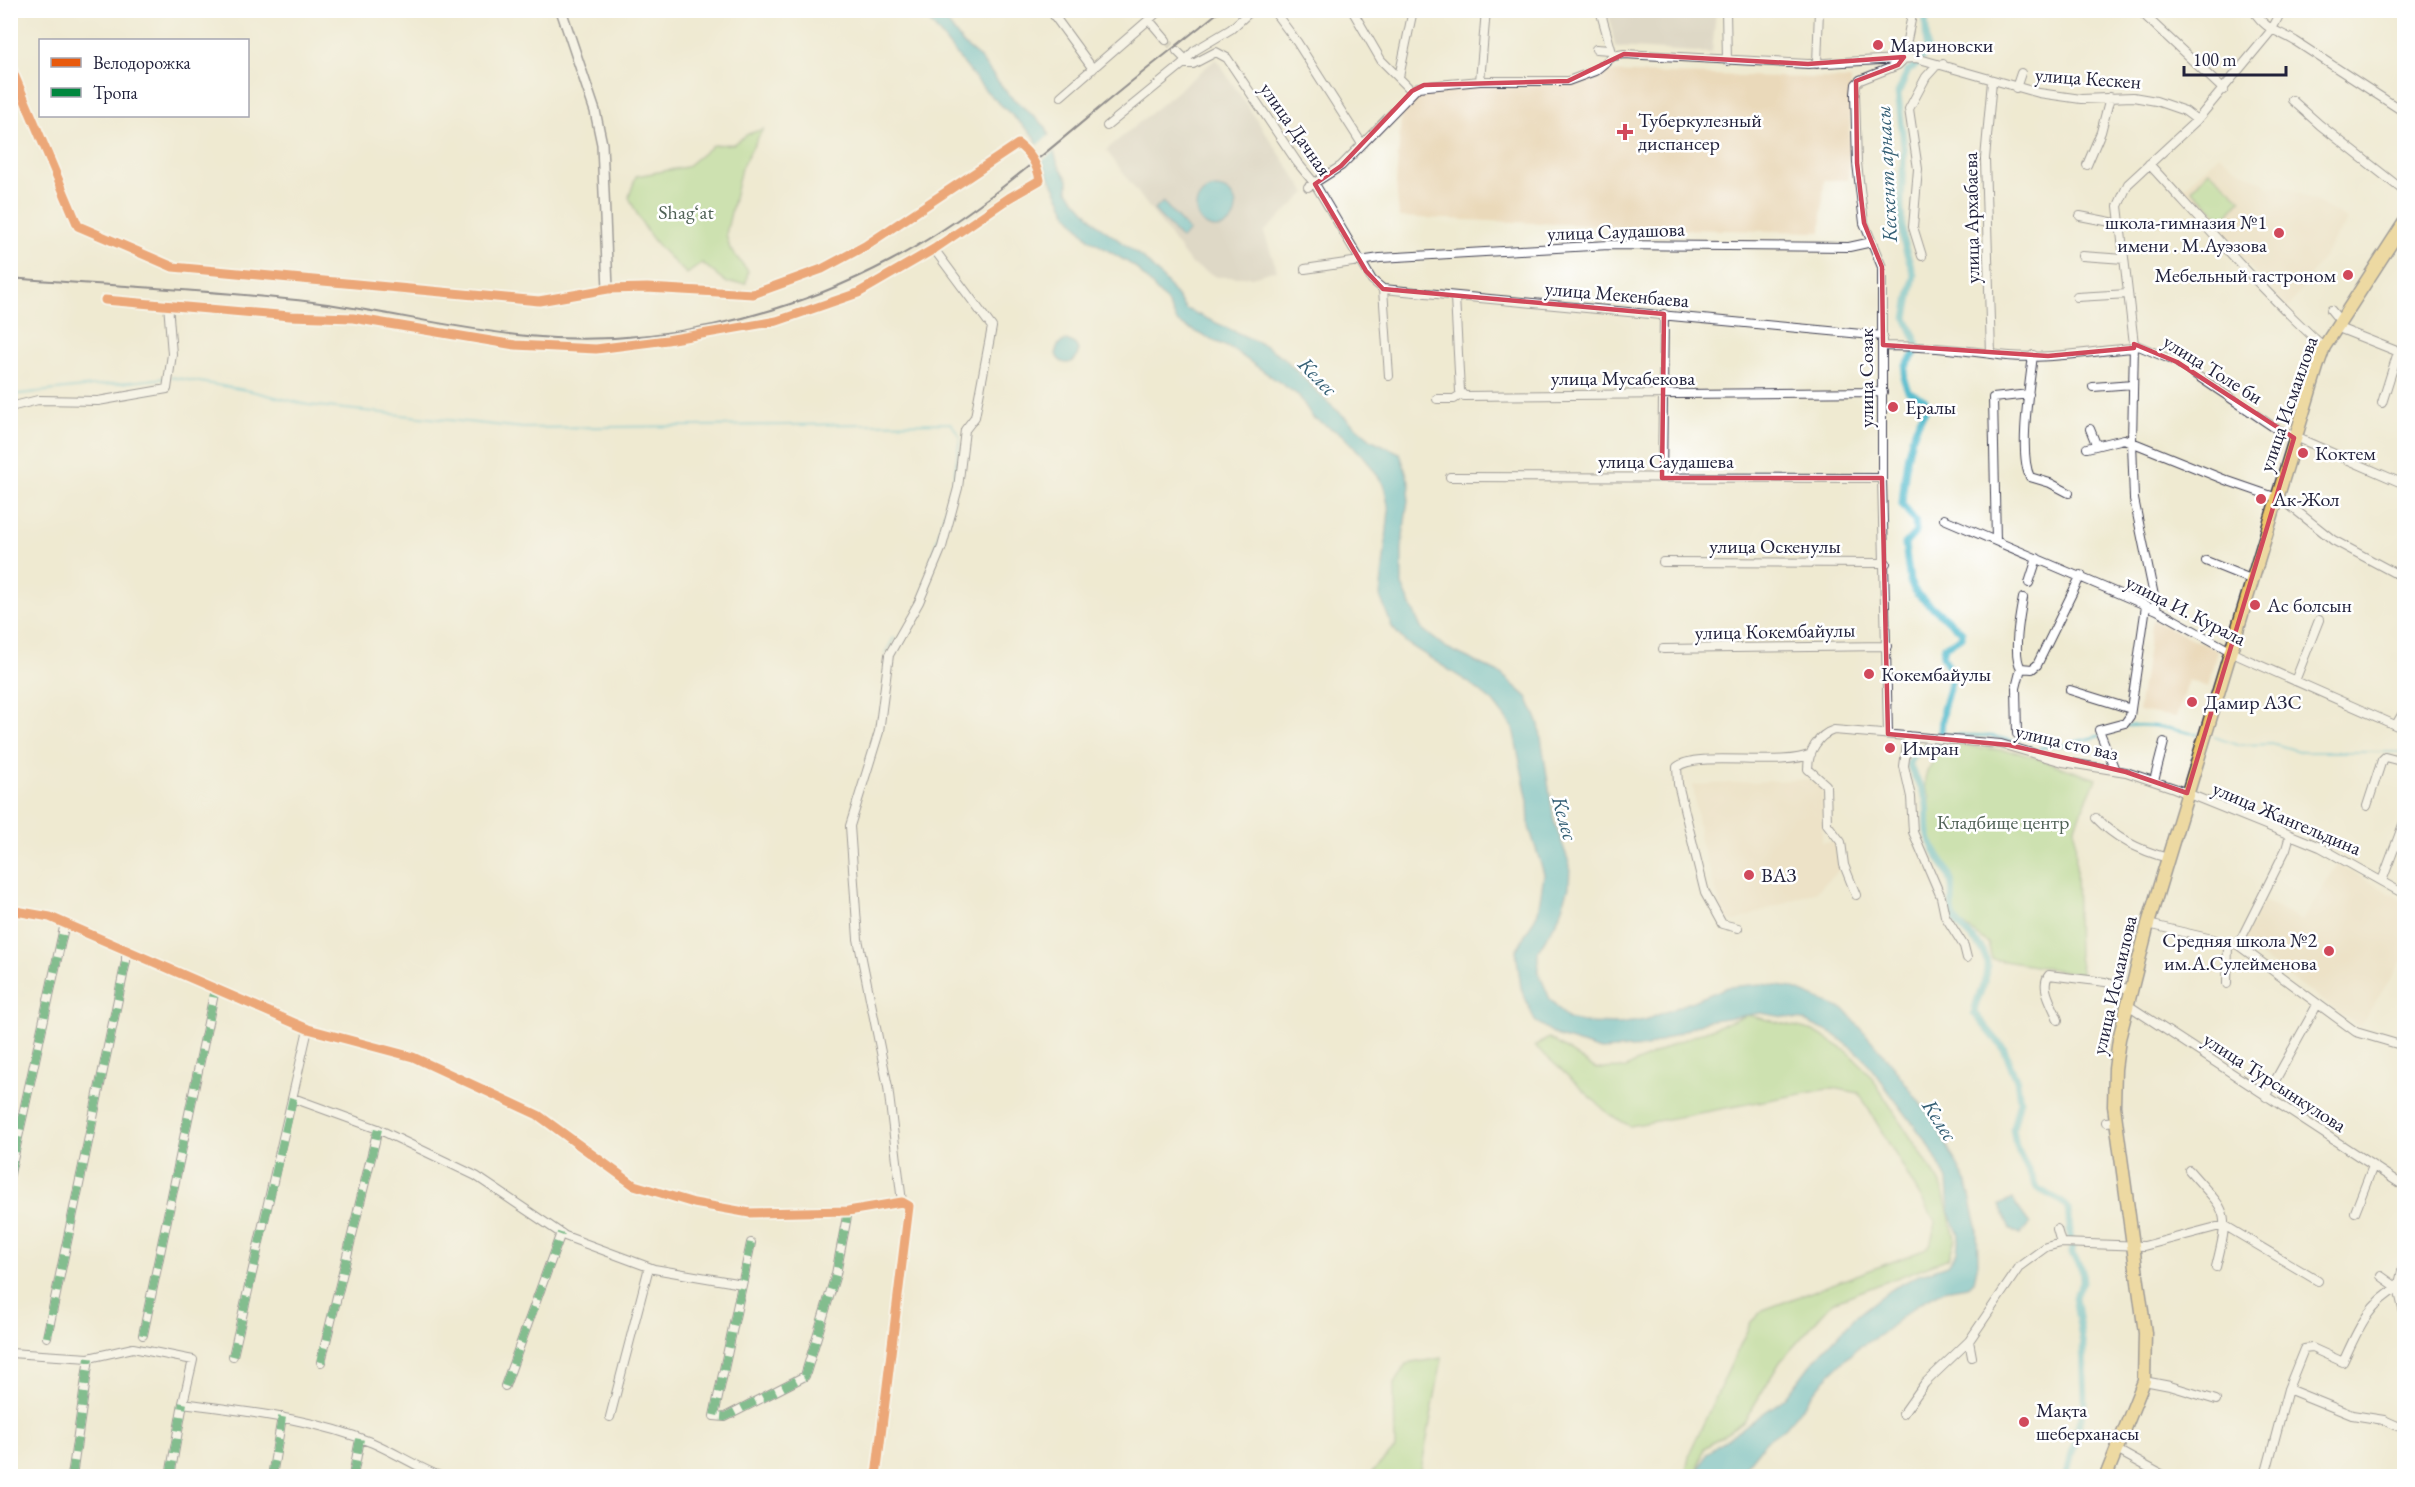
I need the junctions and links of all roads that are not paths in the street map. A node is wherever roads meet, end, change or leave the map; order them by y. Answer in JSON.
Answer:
{"nodes":[{"id":1,"x":561,"y":10,"type":"edge"},
{"id":2,"x":1050,"y":10,"type":"edge"},
{"id":3,"x":1252,"y":10,"type":"edge"},
{"id":4,"x":1273,"y":10,"type":"edge"},
{"id":5,"x":1352,"y":10,"type":"edge"},
{"id":6,"x":1413,"y":10,"type":"edge"},
{"id":7,"x":1486,"y":10,"type":"edge"},
{"id":8,"x":1600,"y":10,"type":"edge"},
{"id":9,"x":1726,"y":10,"type":"edge"},
{"id":10,"x":1819,"y":10,"type":"edge"},
{"id":11,"x":1913,"y":10,"type":"edge"},
{"id":12,"x":2139,"y":10,"type":"edge"},
{"id":13,"x":2253,"y":10,"type":"edge"},
{"id":14,"x":2282,"y":10,"type":"edge"},
{"id":15,"x":1152,"y":14,"type":"edge"},
{"id":16,"x":2271,"y":31,"type":"junction"},
{"id":17,"x":1166,"y":40,"type":"tunnel mouth"},
{"id":18,"x":1596,"y":49,"type":"dead end"},
{"id":19,"x":1177,"y":51,"type":"tunnel mouth"},
{"id":20,"x":1611,"y":53,"type":"junction"},
{"id":21,"x":1904,"y":57,"type":"junction"},
{"id":22,"x":1727,"y":60,"type":"junction"},
{"id":23,"x":1184,"y":61,"type":"junction"},
{"id":24,"x":1817,"y":64,"type":"junction"},
{"id":25,"x":1943,"y":64,"type":"junction"},
{"id":26,"x":10,"y":65,"type":"edge"},
{"id":27,"x":1093,"y":69,"type":"junction"},
{"id":28,"x":2021,"y":74,"type":"dead end"},
{"id":29,"x":1399,"y":77,"type":"junction"},
{"id":30,"x":1480,"y":81,"type":"junction"},
{"id":31,"x":1992,"y":81,"type":"junction"},
{"id":32,"x":2016,"y":88,"type":"junction"},
{"id":33,"x":2224,"y":90,"type":"junction"},
{"id":34,"x":1412,"y":91,"type":"junction"},
{"id":35,"x":1061,"y":96,"type":"dead end"},
{"id":36,"x":2110,"y":97,"type":"junction"},
{"id":37,"x":2292,"y":100,"type":"dead end"},
{"id":38,"x":2404,"y":112,"type":"edge"},
{"id":39,"x":2197,"y":120,"type":"junction"},
{"id":40,"x":1107,"y":126,"type":"dead end"},
{"id":41,"x":1362,"y":144,"type":"junction"},
{"id":42,"x":2149,"y":164,"type":"junction"},
{"id":43,"x":2087,"y":165,"type":"dead end"},
{"id":44,"x":1312,"y":186,"type":"junction"},
{"id":45,"x":2169,"y":186,"type":"junction"},
{"id":46,"x":2404,"y":191,"type":"edge"},
{"id":47,"x":2182,"y":194,"type":"dead end"},
{"id":48,"x":2080,"y":216,"type":"dead end"},
{"id":49,"x":2404,"y":223,"type":"edge"},
{"id":50,"x":2121,"y":224,"type":"junction"},
{"id":51,"x":2393,"y":238,"type":"junction"},
{"id":52,"x":1872,"y":242,"type":"junction"},
{"id":53,"x":2404,"y":245,"type":"edge"},
{"id":54,"x":934,"y":249,"type":"junction"},
{"id":55,"x":2082,"y":255,"type":"dead end"},
{"id":56,"x":1922,"y":256,"type":"dead end"},
{"id":57,"x":2124,"y":259,"type":"junction"},
{"id":58,"x":1362,"y":261,"type":"junction"},
{"id":59,"x":1305,"y":269,"type":"dead end"},
{"id":60,"x":1383,"y":289,"type":"junction"},
{"id":61,"x":608,"y":290,"type":"junction"},
{"id":62,"x":2128,"y":294,"type":"junction"},
{"id":63,"x":1455,"y":297,"type":"junction"},
{"id":64,"x":2077,"y":297,"type":"dead end"},
{"id":65,"x":105,"y":300,"type":"dead end"},
{"id":66,"x":168,"y":304,"type":"junction"},
{"id":67,"x":2331,"y":310,"type":"dead end"},
{"id":68,"x":1664,"y":314,"type":"junction"},
{"id":69,"x":2338,"y":324,"type":"junction"},
{"id":70,"x":1883,"y":336,"type":"junction"},
{"id":71,"x":1883,"y":346,"type":"junction"},
{"id":72,"x":2134,"y":346,"type":"junction"},
{"id":73,"x":2324,"y":347,"type":"junction"},
{"id":74,"x":2401,"y":353,"type":"edge"},
{"id":75,"x":1991,"y":354,"type":"junction"},
{"id":76,"x":2033,"y":355,"type":"junction"},
{"id":77,"x":1389,"y":376,"type":"dead end"},
{"id":78,"x":2133,"y":384,"type":"junction"},
{"id":79,"x":2093,"y":387,"type":"dead end"},
{"id":80,"x":1883,"y":392,"type":"junction"},
{"id":81,"x":1462,"y":394,"type":"junction"},
{"id":82,"x":2029,"y":394,"type":"junction"},
{"id":83,"x":1664,"y":395,"type":"junction"},
{"id":84,"x":1437,"y":399,"type":"dead end"},
{"id":85,"x":2382,"y":403,"type":"dead end"},
{"id":86,"x":10,"y":407,"type":"edge"},
{"id":87,"x":2090,"y":429,"type":"dead end"},
{"id":88,"x":2294,"y":438,"type":"junction"},
{"id":89,"x":2132,"y":442,"type":"junction"},
{"id":90,"x":2096,"y":444,"type":"junction"},
{"id":91,"x":2087,"y":448,"type":"dead end"},
{"id":92,"x":1449,"y":477,"type":"dead end"},
{"id":93,"x":1662,"y":478,"type":"junction"},
{"id":94,"x":1882,"y":478,"type":"junction"},
{"id":95,"x":2404,"y":484,"type":"edge"},
{"id":96,"x":2069,"y":493,"type":"dead end"},
{"id":97,"x":2277,"y":498,"type":"junction"},
{"id":98,"x":1944,"y":519,"type":"dead end"},
{"id":99,"x":1996,"y":541,"type":"junction"},
{"id":100,"x":2037,"y":558,"type":"junction"},
{"id":101,"x":2206,"y":561,"type":"dead end"},
{"id":102,"x":1664,"y":562,"type":"dead end"},
{"id":103,"x":1886,"y":563,"type":"junction"},
{"id":104,"x":2080,"y":576,"type":"junction"},
{"id":105,"x":2404,"y":578,"type":"edge"},
{"id":106,"x":2253,"y":580,"type":"junction"},
{"id":107,"x":2028,"y":584,"type":"dead end"},
{"id":108,"x":2023,"y":598,"type":"dead end"},
{"id":109,"x":2146,"y":606,"type":"junction"},
{"id":110,"x":2157,"y":610,"type":"junction"},
{"id":111,"x":2319,"y":620,"type":"dead end"},
{"id":112,"x":1887,"y":646,"type":"junction"},
{"id":113,"x":1663,"y":649,"type":"dead end"},
{"id":114,"x":2231,"y":651,"type":"junction"},
{"id":115,"x":2021,"y":668,"type":"junction"},
{"id":116,"x":2295,"y":681,"type":"junction"},
{"id":117,"x":2070,"y":690,"type":"dead end"},
{"id":118,"x":2131,"y":709,"type":"junction"},
{"id":119,"x":2404,"y":711,"type":"edge"},
{"id":120,"x":2396,"y":725,"type":"junction"},
{"id":121,"x":2404,"y":729,"type":"edge"},
{"id":122,"x":1888,"y":734,"type":"junction"},
{"id":123,"x":2016,"y":734,"type":"dead end"},
{"id":124,"x":1908,"y":736,"type":"junction"},
{"id":125,"x":2164,"y":742,"type":"dead end"},
{"id":126,"x":1811,"y":754,"type":"junction"},
{"id":127,"x":2404,"y":762,"type":"edge"},
{"id":128,"x":2115,"y":770,"type":"junction"},
{"id":129,"x":2154,"y":781,"type":"junction"},
{"id":130,"x":2187,"y":793,"type":"junction"},
{"id":131,"x":2367,"y":806,"type":"dead end"},
{"id":132,"x":2096,"y":818,"type":"dead end"},
{"id":133,"x":2404,"y":822,"type":"edge"},
{"id":134,"x":2290,"y":835,"type":"junction"},
{"id":135,"x":2168,"y":858,"type":"junction"},
{"id":136,"x":2382,"y":881,"type":"junction"},
{"id":137,"x":2404,"y":892,"type":"edge"},
{"id":138,"x":1856,"y":895,"type":"dead end"},
{"id":139,"x":10,"y":910,"type":"edge"},
{"id":140,"x":65,"y":923,"type":"junction"},
{"id":141,"x":2148,"y":924,"type":"junction"},
{"id":142,"x":1738,"y":928,"type":"dead end"},
{"id":143,"x":2228,"y":944,"type":"junction"},
{"id":144,"x":2238,"y":945,"type":"junction"},
{"id":145,"x":126,"y":949,"type":"junction"},
{"id":146,"x":1967,"y":958,"type":"dead end"},
{"id":147,"x":2227,"y":984,"type":"dead end"},
{"id":148,"x":215,"y":989,"type":"junction"},
{"id":149,"x":2132,"y":990,"type":"junction"},
{"id":150,"x":2128,"y":1005,"type":"junction"},
{"id":151,"x":2316,"y":1005,"type":"junction"},
{"id":152,"x":2058,"y":1020,"type":"dead end"},
{"id":153,"x":308,"y":1029,"type":"junction"},
{"id":154,"x":2404,"y":1047,"type":"edge"},
{"id":155,"x":2266,"y":1097,"type":"junction"},
{"id":156,"x":293,"y":1098,"type":"junction"},
{"id":157,"x":378,"y":1129,"type":"junction"},
{"id":158,"x":2373,"y":1166,"type":"junction"},
{"id":159,"x":2189,"y":1170,"type":"dead end"},
{"id":160,"x":10,"y":1174,"type":"edge"},
{"id":161,"x":2404,"y":1186,"type":"edge"},
{"id":162,"x":902,"y":1202,"type":"junction"},
{"id":163,"x":848,"y":1211,"type":"junction"},
{"id":164,"x":2355,"y":1212,"type":"dead end"},
{"id":165,"x":2224,"y":1225,"type":"junction"},
{"id":166,"x":2057,"y":1228,"type":"dead end"},
{"id":167,"x":561,"y":1233,"type":"junction"},
{"id":168,"x":751,"y":1243,"type":"dead end"},
{"id":169,"x":2061,"y":1243,"type":"junction"},
{"id":170,"x":2133,"y":1244,"type":"junction"},
{"id":171,"x":2404,"y":1263,"type":"edge"},
{"id":172,"x":649,"y":1267,"type":"junction"},
{"id":173,"x":2216,"y":1267,"type":"dead end"},
{"id":174,"x":2381,"y":1276,"type":"dead end"},
{"id":175,"x":2318,"y":1281,"type":"dead end"},
{"id":176,"x":742,"y":1284,"type":"junction"},
{"id":177,"x":2398,"y":1288,"type":"junction"},
{"id":178,"x":2404,"y":1313,"type":"edge"},
{"id":179,"x":143,"y":1335,"type":"dead end"},
{"id":180,"x":47,"y":1337,"type":"dead end"},
{"id":181,"x":1969,"y":1341,"type":"junction"},
{"id":182,"x":10,"y":1353,"type":"edge"},
{"id":183,"x":232,"y":1356,"type":"dead end"},
{"id":184,"x":1972,"y":1357,"type":"dead end"},
{"id":185,"x":89,"y":1358,"type":"junction"},
{"id":186,"x":321,"y":1362,"type":"dead end"},
{"id":187,"x":2144,"y":1381,"type":"junction"},
{"id":188,"x":505,"y":1386,"type":"dead end"},
{"id":189,"x":2288,"y":1389,"type":"junction"},
{"id":190,"x":2216,"y":1400,"type":"dead end"},
{"id":191,"x":183,"y":1403,"type":"junction"},
{"id":192,"x":1903,"y":1414,"type":"dead end"},
{"id":193,"x":282,"y":1417,"type":"junction"},
{"id":194,"x":610,"y":1417,"type":"dead end"},
{"id":195,"x":2404,"y":1429,"type":"edge"},
{"id":196,"x":360,"y":1439,"type":"junction"},
{"id":197,"x":2117,"y":1450,"type":"junction"},
{"id":198,"x":429,"y":1474,"type":"edge"},
{"id":199,"x":72,"y":1476,"type":"edge"},
{"id":200,"x":170,"y":1476,"type":"edge"},
{"id":201,"x":272,"y":1476,"type":"edge"},
{"id":202,"x":353,"y":1476,"type":"edge"},
{"id":203,"x":440,"y":1476,"type":"edge"},
{"id":204,"x":876,"y":1476,"type":"edge"},
{"id":205,"x":2106,"y":1476,"type":"edge"},
{"id":206,"x":2164,"y":1476,"type":"edge"},
{"id":207,"x":2265,"y":1476,"type":"edge"}],
"edges":[{"from":1,"to":61,"type":"street"},
{"from":2,"to":27,"type":"street"},
{"from":3,"to":23,"type":"street"},
{"from":4,"to":41,"type":"street"},
{"from":5,"to":29,"type":"street"},
{"from":6,"to":29,"type":"street"},
{"from":7,"to":30,"type":"street"},
{"from":8,"to":20,"type":"street"},
{"from":9,"to":22,"type":"street"},
{"from":10,"to":24,"type":"street"},
{"from":11,"to":21,"type":"street"},
{"from":12,"to":33,"type":"street"},
{"from":13,"to":16,"type":"street"},
{"from":14,"to":16,"type":"street"},
{"from":15,"to":17,"type":"street"},
{"from":15,"to":27,"type":"street"},
{"from":16,"to":33,"type":"street"},
{"from":16,"to":38,"type":"street"},
{"from":18,"to":20,"type":"street","name":"улица Кескен"},
{"from":19,"to":23,"type":"street"},
{"from":20,"to":22,"type":"street","name":"улица Кескен"},
{"from":20,"to":30,"type":"street"},
{"from":21,"to":24,"type":"street","name":"улица Кескен"},
{"from":21,"to":25,"type":"street","name":"улица Кескен"},
{"from":21,"to":52,"type":"street","name":"улица Созак"},
{"from":22,"to":24,"type":"street","name":"улица Кескен"},
{"from":23,"to":40,"type":"street"},
{"from":23,"to":44,"type":"street","name":"улица Дачная"},
{"from":25,"to":31,"type":"street","name":"улица Кескен"},
{"from":25,"to":56,"type":"street"},
{"from":26,"to":61,"type":"street"},
{"from":27,"to":35,"type":"street"},
{"from":28,"to":32,"type":"street"},
{"from":29,"to":34,"type":"street"},
{"from":30,"to":34,"type":"street"},
{"from":31,"to":32,"type":"street","name":"улица Кескен"},
{"from":31,"to":75,"type":"street","name":"улица Архабаева"},
{"from":32,"to":36,"type":"street","name":"улица Кескен"},
{"from":33,"to":39,"type":"street"},
{"from":34,"to":41,"type":"street"},
{"from":36,"to":39,"type":"street","name":"улица Кескен"},
{"from":36,"to":43,"type":"street"},
{"from":37,"to":46,"type":"street"},
{"from":39,"to":42,"type":"street"},
{"from":41,"to":44,"type":"street"},
{"from":42,"to":45,"type":"street"},
{"from":42,"to":50,"type":"street"},
{"from":44,"to":58,"type":"street","name":"улица Дачная"},
{"from":45,"to":47,"type":"street"},
{"from":45,"to":73,"type":"street"},
{"from":48,"to":50,"type":"street"},
{"from":49,"to":51,"type":"main road","name":"улица Исмаилова"},
{"from":50,"to":57,"type":"street"},
{"from":51,"to":53,"type":"street"},
{"from":51,"to":69,"type":"main road","name":"улица Исмаилова"},
{"from":52,"to":58,"type":"street","name":"улица Саудашова"},
{"from":52,"to":70,"type":"street","name":"улица Созак"},
{"from":54,"to":61,"type":"street"},
{"from":54,"to":66,"type":"street"},
{"from":54,"to":162,"type":"street"},
{"from":55,"to":57,"type":"street"},
{"from":57,"to":62,"type":"street"},
{"from":58,"to":59,"type":"street","name":"улица Саудашова"},
{"from":58,"to":60,"type":"street"},
{"from":60,"to":63,"type":"street","name":"улица Мекенбаева"},
{"from":60,"to":77,"type":"street"},
{"from":62,"to":64,"type":"street"},
{"from":62,"to":72,"type":"street"},
{"from":63,"to":68,"type":"street","name":"улица Мекенбаева"},
{"from":63,"to":81,"type":"street"},
{"from":65,"to":66,"type":"street"},
{"from":66,"to":86,"type":"street"},
{"from":67,"to":69,"type":"street"},
{"from":68,"to":70,"type":"street","name":"улица Мекенбаева"},
{"from":68,"to":83,"type":"street"},
{"from":69,"to":73,"type":"main road","name":"улица Исмаилова"},
{"from":69,"to":74,"type":"street"},
{"from":70,"to":71,"type":"street","name":"улица Созак"},
{"from":71,"to":75,"type":"street","name":"улица Толе би"},
{"from":71,"to":80,"type":"street","name":"улица Созак"},
{"from":72,"to":76,"type":"street","name":"улица Толе би"},
{"from":72,"to":78,"type":"street"},
{"from":72,"to":88,"type":"street","name":"улица Толе би"},
{"from":73,"to":88,"type":"main road","name":"улица Исмаилова"},
{"from":74,"to":85,"type":"street"},
{"from":75,"to":76,"type":"street","name":"улица Толе би"},
{"from":76,"to":82,"type":"street"},
{"from":78,"to":79,"type":"street"},
{"from":78,"to":89,"type":"street"},
{"from":80,"to":83,"type":"street","name":"улица Мусабекова"},
{"from":80,"to":94,"type":"street","name":"улица Созак"},
{"from":81,"to":83,"type":"street","name":"улица Мусабекова"},
{"from":81,"to":84,"type":"street","name":"улица Мусабекова"},
{"from":82,"to":96,"type":"street"},
{"from":82,"to":99,"type":"street"},
{"from":83,"to":93,"type":"street"},
{"from":87,"to":90,"type":"street"},
{"from":88,"to":95,"type":"street","name":"улица Толе би"},
{"from":88,"to":97,"type":"main road","name":"улица Исмаилова"},
{"from":89,"to":90,"type":"street"},
{"from":89,"to":97,"type":"street"},
{"from":89,"to":110,"type":"street"},
{"from":90,"to":91,"type":"street"},
{"from":92,"to":93,"type":"street","name":"улица Саудашева"},
{"from":93,"to":94,"type":"street","name":"улица Саудашева"},
{"from":94,"to":103,"type":"street","name":"улица Созак"},
{"from":97,"to":105,"type":"street"},
{"from":97,"to":106,"type":"main road","name":"улица Исмаилова"},
{"from":98,"to":99,"type":"street","name":"улица И. Курала"},
{"from":99,"to":100,"type":"street","name":"улица И. Курала"},
{"from":100,"to":104,"type":"street","name":"улица И. Курала"},
{"from":100,"to":107,"type":"street"},
{"from":101,"to":106,"type":"street"},
{"from":102,"to":103,"type":"street","name":"улица Оскенулы"},
{"from":103,"to":112,"type":"street","name":"улица Созак"},
{"from":104,"to":109,"type":"street","name":"улица И. Курала"},
{"from":104,"to":115,"type":"street"},
{"from":106,"to":114,"type":"main road","name":"улица Исмаилова"},
{"from":108,"to":115,"type":"street"},
{"from":109,"to":110,"type":"street","name":"улица И. Курала"},
{"from":109,"to":118,"type":"street"},
{"from":110,"to":114,"type":"street","name":"улица И. Курала"},
{"from":111,"to":116,"type":"street"},
{"from":112,"to":113,"type":"street","name":"улица Кокембайулы"},
{"from":112,"to":122,"type":"street","name":"улица Созак"},
{"from":114,"to":116,"type":"street","name":"улица И. Курала"},
{"from":114,"to":130,"type":"main road","name":"улица Исмаилова"},
{"from":115,"to":123,"type":"street"},
{"from":116,"to":120,"type":"street","name":"улица И. Курала"},
{"from":117,"to":118,"type":"street"},
{"from":118,"to":128,"type":"street"},
{"from":119,"to":120,"type":"street"},
{"from":120,"to":121,"type":"street","name":"улица И. Курала"},
{"from":122,"to":124,"type":"street","name":"улица сто ваз"},
{"from":122,"to":126,"type":"street","name":"улица сто ваз"},
{"from":124,"to":128,"type":"street","name":"улица сто ваз"},
{"from":124,"to":146,"type":"street"},
{"from":125,"to":129,"type":"street"},
{"from":126,"to":138,"type":"street"},
{"from":126,"to":142,"type":"street"},
{"from":127,"to":131,"type":"street"},
{"from":128,"to":129,"type":"street","name":"улица сто ваз"},
{"from":129,"to":130,"type":"street","name":"улица сто ваз"},
{"from":130,"to":134,"type":"street","name":"улица Жангельдина"},
{"from":130,"to":135,"type":"main road","name":"улица Исмаилова"},
{"from":132,"to":135,"type":"street"},
{"from":133,"to":136,"type":"street"},
{"from":134,"to":136,"type":"street","name":"улица Жангельдина"},
{"from":134,"to":144,"type":"street"},
{"from":135,"to":141,"type":"main road","name":"улица Исмаилова"},
{"from":136,"to":137,"type":"street","name":"улица Жангельдина"},
{"from":139,"to":140,"type":"street"},
{"from":140,"to":145,"type":"street"},
{"from":140,"to":160,"type":"street"},
{"from":141,"to":143,"type":"street"},
{"from":141,"to":149,"type":"main road","name":"улица Исмаилова"},
{"from":143,"to":144,"type":"street"},
{"from":143,"to":147,"type":"street"},
{"from":144,"to":151,"type":"street"},
{"from":145,"to":148,"type":"street"},
{"from":145,"to":180,"type":"street"},
{"from":148,"to":153,"type":"street"},
{"from":148,"to":179,"type":"street"},
{"from":149,"to":150,"type":"main road","name":"улица Исмаилова"},
{"from":149,"to":152,"type":"street"},
{"from":150,"to":155,"type":"street","name":"улица Турсынкулова"},
{"from":150,"to":170,"type":"main road","name":"улица Исмаилова"},
{"from":151,"to":154,"type":"street"},
{"from":151,"to":155,"type":"street"},
{"from":153,"to":156,"type":"street"},
{"from":153,"to":163,"type":"street"},
{"from":155,"to":158,"type":"street","name":"улица Турсынкулова"},
{"from":156,"to":157,"type":"street"},
{"from":156,"to":183,"type":"street"},
{"from":157,"to":167,"type":"street"},
{"from":157,"to":186,"type":"street"},
{"from":158,"to":161,"type":"street","name":"улица Турсынкулова"},
{"from":158,"to":164,"type":"street"},
{"from":159,"to":165,"type":"street"},
{"from":162,"to":163,"type":"street"},
{"from":162,"to":204,"type":"street"},
{"from":163,"to":176,"type":"street"},
{"from":165,"to":170,"type":"street"},
{"from":165,"to":173,"type":"street"},
{"from":165,"to":175,"type":"street"},
{"from":166,"to":169,"type":"street"},
{"from":167,"to":172,"type":"street"},
{"from":167,"to":188,"type":"street"},
{"from":168,"to":176,"type":"street"},
{"from":169,"to":170,"type":"street"},
{"from":169,"to":181,"type":"street"},
{"from":170,"to":187,"type":"main road","name":"улица Исмаилова"},
{"from":171,"to":177,"type":"street"},
{"from":172,"to":176,"type":"street"},
{"from":172,"to":194,"type":"street"},
{"from":174,"to":177,"type":"street"},
{"from":177,"to":178,"type":"street"},
{"from":177,"to":189,"type":"street"},
{"from":181,"to":184,"type":"street"},
{"from":181,"to":192,"type":"street"},
{"from":182,"to":185,"type":"street"},
{"from":185,"to":191,"type":"street"},
{"from":185,"to":199,"type":"street"},
{"from":187,"to":190,"type":"street"},
{"from":187,"to":197,"type":"main road","name":"улица Исмаилова"},
{"from":189,"to":195,"type":"street"},
{"from":189,"to":207,"type":"street"},
{"from":191,"to":193,"type":"street"},
{"from":191,"to":200,"type":"street"},
{"from":193,"to":196,"type":"street"},
{"from":193,"to":201,"type":"street"},
{"from":196,"to":198,"type":"street"},
{"from":196,"to":202,"type":"street"},
{"from":197,"to":205,"type":"main road","name":"улица Исмаилова"},
{"from":197,"to":206,"type":"street"},
{"from":198,"to":203,"type":"street"}]}
